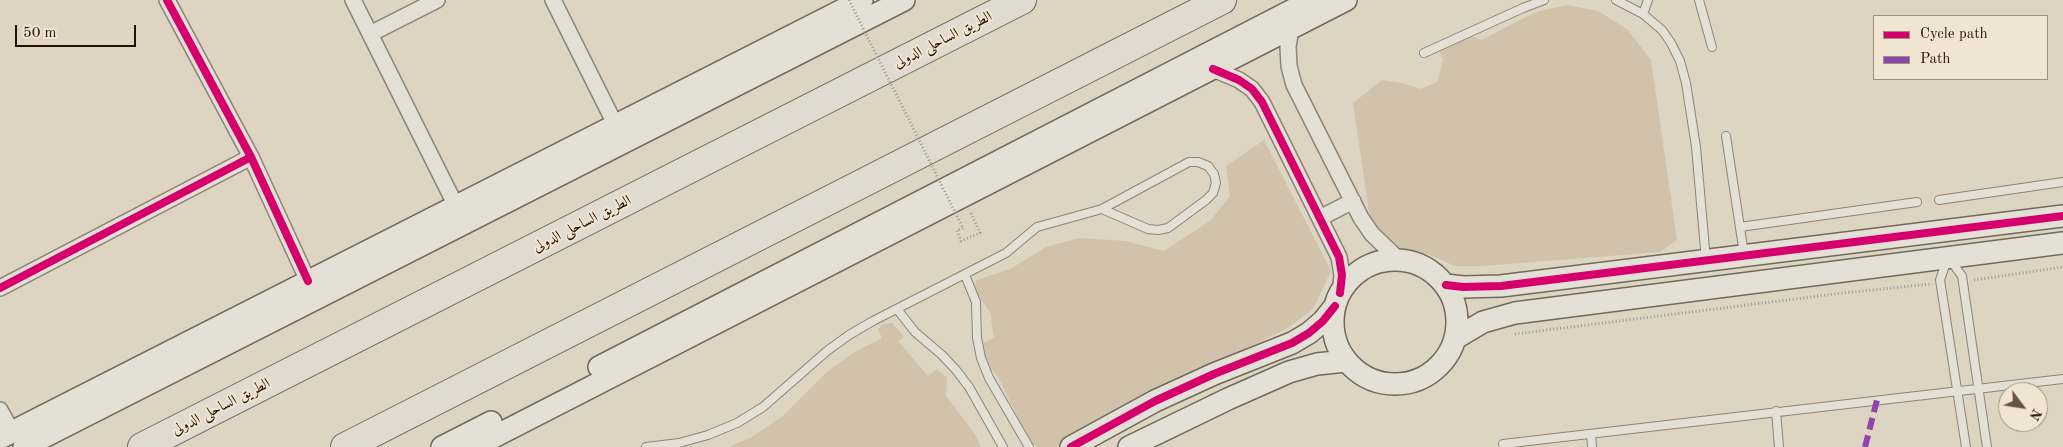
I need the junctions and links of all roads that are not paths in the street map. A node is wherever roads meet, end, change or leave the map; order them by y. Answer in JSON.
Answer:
{"nodes":[{"id":1,"x":167,"y":0,"type":"edge"},
{"id":2,"x":353,"y":0,"type":"edge"},
{"id":3,"x":437,"y":0,"type":"edge"},
{"id":4,"x":553,"y":0,"type":"edge"},
{"id":5,"x":862,"y":0,"type":"edge"},
{"id":6,"x":904,"y":0,"type":"edge"},
{"id":7,"x":1022,"y":0,"type":"edge"},
{"id":8,"x":1222,"y":0,"type":"edge"},
{"id":9,"x":1312,"y":0,"type":"edge"},
{"id":10,"x":1346,"y":0,"type":"edge"},
{"id":11,"x":1544,"y":0,"type":"edge"},
{"id":12,"x":1616,"y":0,"type":"edge"},
{"id":13,"x":1648,"y":0,"type":"edge"},
{"id":14,"x":1699,"y":0,"type":"edge"},
{"id":15,"x":1643,"y":14,"type":"junction"},
{"id":16,"x":1291,"y":28,"type":"junction"},
{"id":17,"x":370,"y":34,"type":"junction"},
{"id":18,"x":1712,"y":47,"type":"dead end"},
{"id":19,"x":1424,"y":54,"type":"dead end"},
{"id":20,"x":1213,"y":69,"type":"junction"},
{"id":21,"x":616,"y":126,"type":"junction"},
{"id":22,"x":1726,"y":136,"type":"dead end"},
{"id":23,"x":251,"y":157,"type":"junction"},
{"id":24,"x":2063,"y":182,"type":"edge"},
{"id":25,"x":1939,"y":200,"type":"dead end"},
{"id":26,"x":1354,"y":201,"type":"junction"},
{"id":27,"x":1917,"y":202,"type":"dead end"},
{"id":28,"x":456,"y":206,"type":"junction"},
{"id":29,"x":1102,"y":209,"type":"junction"},
{"id":30,"x":2063,"y":216,"type":"edge"},
{"id":31,"x":1320,"y":218,"type":"junction"},
{"id":32,"x":1740,"y":227,"type":"junction"},
{"id":33,"x":1945,"y":230,"type":"junction"},
{"id":34,"x":2063,"y":243,"type":"edge"},
{"id":35,"x":1744,"y":254,"type":"junction"},
{"id":36,"x":1948,"y":257,"type":"junction"},
{"id":37,"x":1398,"y":259,"type":"junction"},
{"id":38,"x":1706,"y":260,"type":"junction"},
{"id":39,"x":966,"y":275,"type":"junction"},
{"id":40,"x":308,"y":281,"type":"junction"},
{"id":41,"x":1446,"y":285,"type":"junction"},
{"id":42,"x":0,"y":288,"type":"edge"},
{"id":43,"x":1337,"y":299,"type":"junction"},
{"id":44,"x":897,"y":309,"type":"junction"},
{"id":45,"x":1456,"y":338,"type":"junction"},
{"id":46,"x":1346,"y":361,"type":"junction"},
{"id":47,"x":2063,"y":379,"type":"edge"},
{"id":48,"x":1979,"y":388,"type":"junction"},
{"id":49,"x":1957,"y":390,"type":"junction"},
{"id":50,"x":0,"y":410,"type":"edge"},
{"id":51,"x":1776,"y":411,"type":"junction"},
{"id":52,"x":1591,"y":434,"type":"junction"},
{"id":53,"x":12,"y":439,"type":"edge"},
{"id":54,"x":1503,"y":444,"type":"dead end"},
{"id":55,"x":142,"y":447,"type":"edge"},
{"id":56,"x":345,"y":447,"type":"edge"},
{"id":57,"x":442,"y":447,"type":"edge"},
{"id":58,"x":474,"y":447,"type":"edge"},
{"id":59,"x":646,"y":447,"type":"edge"},
{"id":60,"x":1003,"y":447,"type":"edge"},
{"id":61,"x":1030,"y":447,"type":"edge"},
{"id":62,"x":1071,"y":447,"type":"edge"},
{"id":63,"x":1129,"y":447,"type":"edge"},
{"id":64,"x":1592,"y":447,"type":"edge"},
{"id":65,"x":1779,"y":447,"type":"edge"},
{"id":66,"x":1966,"y":447,"type":"edge"},
{"id":67,"x":1987,"y":447,"type":"edge"}],
"edges":[{"from":1,"to":23,"type":"street"},
{"from":2,"to":17,"type":"street"},
{"from":3,"to":17,"type":"street"},
{"from":4,"to":21,"type":"street"},
{"from":5,"to":21,"type":"main road"},
{"from":6,"to":53,"type":"main road"},
{"from":7,"to":55,"type":"highway","name":"الطريق الساحلى الدولى"},
{"from":8,"to":56,"type":"highway"},
{"from":9,"to":57,"type":"main road"},
{"from":10,"to":16,"type":"main road"},
{"from":11,"to":19,"type":"lane"},
{"from":12,"to":15,"type":"lane"},
{"from":13,"to":15,"type":"lane"},
{"from":14,"to":18,"type":"lane"},
{"from":15,"to":38,"type":"lane"},
{"from":16,"to":20,"type":"main road"},
{"from":16,"to":26,"type":"street"},
{"from":17,"to":28,"type":"street"},
{"from":20,"to":31,"type":"street"},
{"from":20,"to":58,"type":"main road"},
{"from":21,"to":28,"type":"main road"},
{"from":22,"to":32,"type":"lane"},
{"from":23,"to":40,"type":"street"},
{"from":23,"to":42,"type":"street"},
{"from":24,"to":25,"type":"lane"},
{"from":26,"to":31,"type":"street"},
{"from":26,"to":37,"type":"street"},
{"from":27,"to":32,"type":"lane"},
{"from":28,"to":40,"type":"main road"},
{"from":29,"to":29,"type":"lane"},
{"from":29,"to":39,"type":"lane"},
{"from":30,"to":33,"type":"main road"},
{"from":31,"to":43,"type":"street"},
{"from":32,"to":35,"type":"lane"},
{"from":33,"to":35,"type":"main road"},
{"from":33,"to":36,"type":"main road"},
{"from":34,"to":36,"type":"main road"},
{"from":35,"to":38,"type":"main road"},
{"from":36,"to":45,"type":"main road"},
{"from":36,"to":48,"type":"lane"},
{"from":36,"to":49,"type":"lane"},
{"from":37,"to":41,"type":"main road"},
{"from":37,"to":43,"type":"main road"},
{"from":38,"to":41,"type":"main road"},
{"from":39,"to":44,"type":"lane"},
{"from":39,"to":61,"type":"lane"},
{"from":40,"to":53,"type":"main road"},
{"from":41,"to":45,"type":"main road"},
{"from":43,"to":46,"type":"main road"},
{"from":43,"to":62,"type":"main road"},
{"from":44,"to":59,"type":"lane"},
{"from":44,"to":60,"type":"lane"},
{"from":45,"to":46,"type":"main road"},
{"from":46,"to":63,"type":"main road"},
{"from":47,"to":48,"type":"lane"},
{"from":48,"to":49,"type":"lane"},
{"from":48,"to":67,"type":"lane"},
{"from":49,"to":51,"type":"lane"},
{"from":49,"to":66,"type":"lane"},
{"from":50,"to":53,"type":"street"},
{"from":51,"to":52,"type":"lane"},
{"from":51,"to":65,"type":"lane"},
{"from":52,"to":54,"type":"lane"},
{"from":52,"to":64,"type":"lane"}]}
